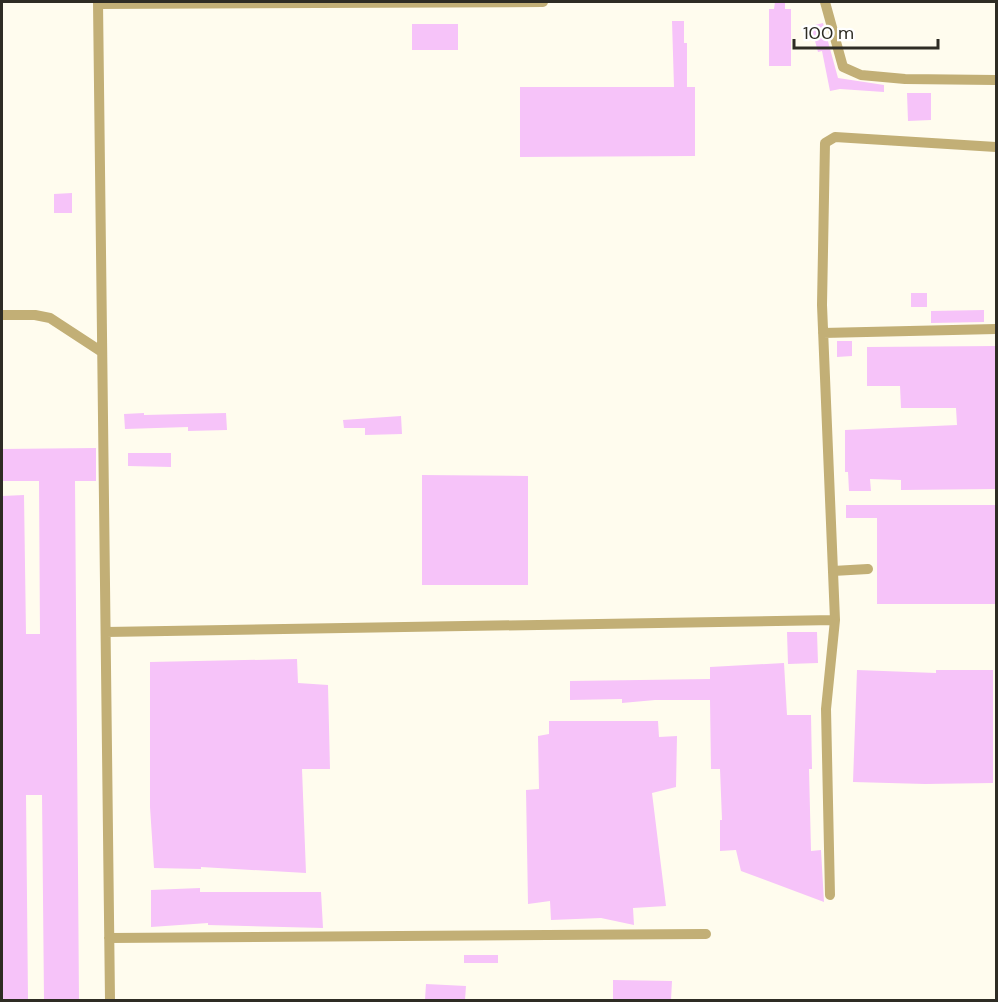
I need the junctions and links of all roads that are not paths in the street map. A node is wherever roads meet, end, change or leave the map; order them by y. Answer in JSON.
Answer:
{"nodes":[{"id":1,"x":543,"y":2,"type":"edge"},
{"id":2,"x":825,"y":2,"type":"edge"},
{"id":3,"x":98,"y":3,"type":"edge"},
{"id":4,"x":996,"y":80,"type":"edge"},
{"id":5,"x":996,"y":147,"type":"edge"},
{"id":6,"x":2,"y":315,"type":"edge"},
{"id":7,"x":996,"y":329,"type":"edge"},
{"id":8,"x":823,"y":333,"type":"junction"},
{"id":9,"x":102,"y":352,"type":"junction"},
{"id":10,"x":868,"y":568,"type":"dead end"},
{"id":11,"x":833,"y":571,"type":"junction"},
{"id":12,"x":835,"y":620,"type":"junction"},
{"id":13,"x":106,"y":632,"type":"junction"},
{"id":14,"x":830,"y":896,"type":"dead end"},
{"id":15,"x":706,"y":934,"type":"dead end"},
{"id":16,"x":109,"y":938,"type":"junction"},
{"id":17,"x":110,"y":1000,"type":"edge"}],
"edges":[{"from":1,"to":3,"type":"street"},
{"from":2,"to":4,"type":"street"},
{"from":3,"to":9,"type":"street"},
{"from":5,"to":8,"type":"street"},
{"from":6,"to":9,"type":"street"},
{"from":7,"to":8,"type":"street"},
{"from":8,"to":11,"type":"street"},
{"from":9,"to":13,"type":"street"},
{"from":10,"to":11,"type":"street"},
{"from":11,"to":12,"type":"street"},
{"from":12,"to":13,"type":"street"},
{"from":12,"to":14,"type":"street"},
{"from":13,"to":16,"type":"street"},
{"from":15,"to":16,"type":"street"},
{"from":16,"to":17,"type":"street"}]}
